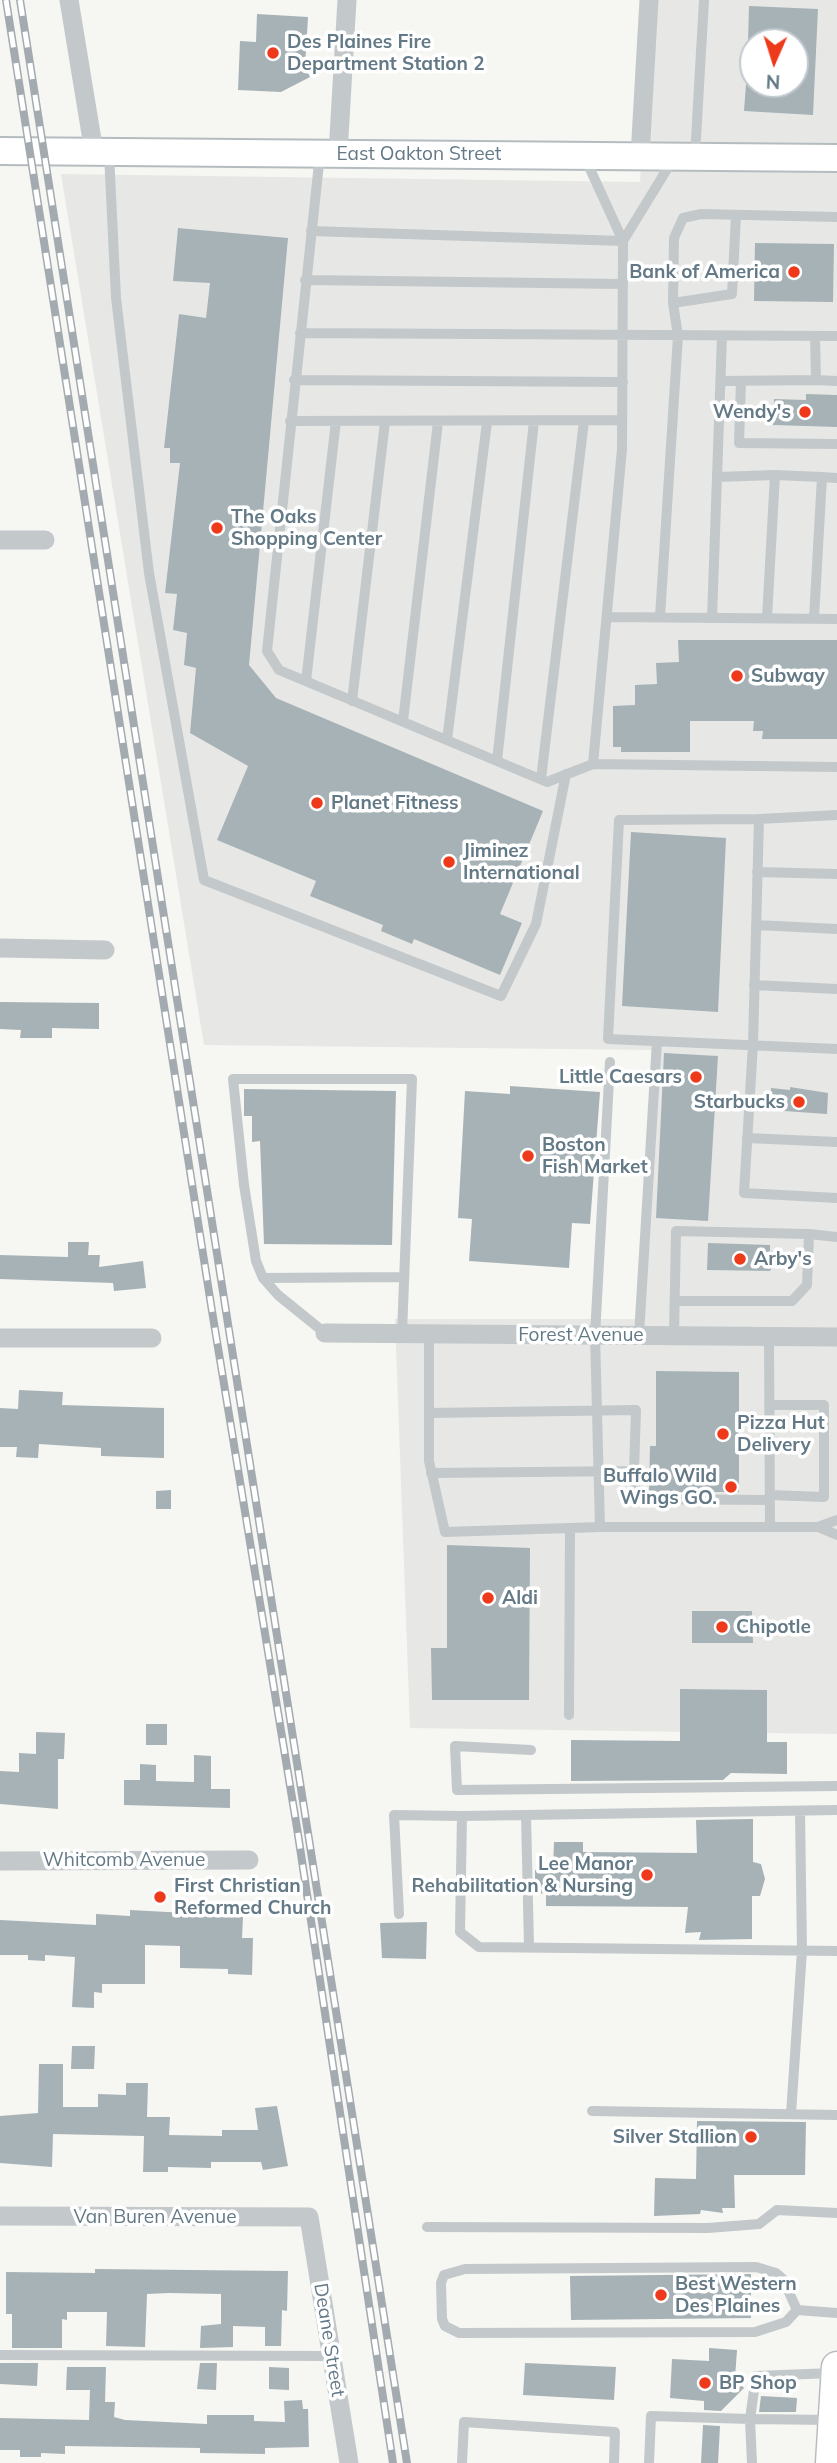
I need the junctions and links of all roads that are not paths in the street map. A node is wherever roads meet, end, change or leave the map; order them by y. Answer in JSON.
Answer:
{"nodes":[{"id":1,"x":69,"y":0,"type":"edge"},
{"id":2,"x":347,"y":0,"type":"edge"},
{"id":3,"x":649,"y":0,"type":"edge"},
{"id":4,"x":704,"y":0,"type":"edge"},
{"id":5,"x":0,"y":151,"type":"edge"},
{"id":6,"x":101,"y":152,"type":"junction"},
{"id":7,"x":329,"y":154,"type":"junction"},
{"id":8,"x":584,"y":155,"type":"junction"},
{"id":9,"x":640,"y":156,"type":"junction"},
{"id":10,"x":685,"y":156,"type":"junction"},
{"id":11,"x":837,"y":158,"type":"edge"},
{"id":12,"x":736,"y":215,"type":"junction"},
{"id":13,"x":837,"y":217,"type":"edge"},
{"id":14,"x":311,"y":231,"type":"junction"},
{"id":15,"x":623,"y":241,"type":"junction"},
{"id":16,"x":306,"y":280,"type":"junction"},
{"id":17,"x":623,"y":284,"type":"junction"},
{"id":18,"x":673,"y":303,"type":"junction"},
{"id":19,"x":300,"y":333,"type":"junction"},
{"id":20,"x":678,"y":336,"type":"junction"},
{"id":21,"x":722,"y":336,"type":"junction"},
{"id":22,"x":815,"y":336,"type":"junction"},
{"id":23,"x":837,"y":336,"type":"edge"},
{"id":24,"x":623,"y":337,"type":"junction"},
{"id":25,"x":294,"y":380,"type":"junction"},
{"id":26,"x":720,"y":380,"type":"junction"},
{"id":27,"x":816,"y":380,"type":"junction"},
{"id":28,"x":741,"y":381,"type":"junction"},
{"id":29,"x":837,"y":381,"type":"edge"},
{"id":30,"x":623,"y":382,"type":"junction"},
{"id":31,"x":290,"y":421,"type":"junction"},
{"id":32,"x":534,"y":421,"type":"junction"},
{"id":33,"x":584,"y":421,"type":"junction"},
{"id":34,"x":622,"y":421,"type":"junction"},
{"id":35,"x":336,"y":422,"type":"junction"},
{"id":36,"x":385,"y":422,"type":"junction"},
{"id":37,"x":438,"y":422,"type":"junction"},
{"id":38,"x":487,"y":422,"type":"junction"},
{"id":39,"x":837,"y":444,"type":"edge"},
{"id":40,"x":775,"y":475,"type":"junction"},
{"id":41,"x":717,"y":477,"type":"junction"},
{"id":42,"x":822,"y":477,"type":"junction"},
{"id":43,"x":837,"y":478,"type":"edge"},
{"id":44,"x":0,"y":540,"type":"edge"},
{"id":45,"x":45,"y":540,"type":"dead end"},
{"id":46,"x":607,"y":617,"type":"junction"},
{"id":47,"x":660,"y":617,"type":"junction"},
{"id":48,"x":712,"y":618,"type":"junction"},
{"id":49,"x":767,"y":618,"type":"junction"},
{"id":50,"x":814,"y":618,"type":"junction"},
{"id":51,"x":837,"y":619,"type":"edge"},
{"id":52,"x":306,"y":681,"type":"junction"},
{"id":53,"x":352,"y":701,"type":"junction"},
{"id":54,"x":403,"y":722,"type":"junction"},
{"id":55,"x":447,"y":740,"type":"junction"},
{"id":56,"x":497,"y":761,"type":"junction"},
{"id":57,"x":593,"y":764,"type":"junction"},
{"id":58,"x":837,"y":767,"type":"edge"},
{"id":59,"x":566,"y":775,"type":"junction"},
{"id":60,"x":541,"y":779,"type":"junction"},
{"id":61,"x":837,"y":815,"type":"edge"},
{"id":62,"x":759,"y":820,"type":"junction"},
{"id":63,"x":757,"y":872,"type":"junction"},
{"id":64,"x":837,"y":874,"type":"edge"},
{"id":65,"x":756,"y":925,"type":"junction"},
{"id":66,"x":837,"y":929,"type":"edge"},
{"id":67,"x":0,"y":948,"type":"edge"},
{"id":68,"x":105,"y":950,"type":"dead end"},
{"id":69,"x":754,"y":985,"type":"junction"},
{"id":70,"x":837,"y":989,"type":"edge"},
{"id":71,"x":657,"y":1041,"type":"junction"},
{"id":72,"x":753,"y":1044,"type":"junction"},
{"id":73,"x":837,"y":1049,"type":"edge"},
{"id":74,"x":610,"y":1062,"type":"dead end"},
{"id":75,"x":747,"y":1138,"type":"junction"},
{"id":76,"x":837,"y":1142,"type":"edge"},
{"id":77,"x":837,"y":1198,"type":"edge"},
{"id":78,"x":808,"y":1234,"type":"junction"},
{"id":79,"x":837,"y":1237,"type":"edge"},
{"id":80,"x":404,"y":1277,"type":"junction"},
{"id":81,"x":263,"y":1278,"type":"junction"},
{"id":82,"x":675,"y":1301,"type":"junction"},
{"id":83,"x":325,"y":1333,"type":"joint"},
{"id":84,"x":402,"y":1333,"type":"junction"},
{"id":85,"x":429,"y":1333,"type":"junction"},
{"id":86,"x":595,"y":1335,"type":"junction"},
{"id":87,"x":639,"y":1335,"type":"junction"},
{"id":88,"x":674,"y":1335,"type":"junction"},
{"id":89,"x":769,"y":1336,"type":"junction"},
{"id":90,"x":837,"y":1337,"type":"edge"},
{"id":91,"x":0,"y":1338,"type":"edge"},
{"id":92,"x":152,"y":1338,"type":"dead end"},
{"id":93,"x":769,"y":1405,"type":"junction"},
{"id":94,"x":598,"y":1410,"type":"junction"},
{"id":95,"x":429,"y":1413,"type":"junction"},
{"id":96,"x":634,"y":1471,"type":"junction"},
{"id":97,"x":600,"y":1472,"type":"junction"},
{"id":98,"x":431,"y":1473,"type":"junction"},
{"id":99,"x":770,"y":1497,"type":"junction"},
{"id":100,"x":837,"y":1520,"type":"edge"},
{"id":101,"x":600,"y":1527,"type":"junction"},
{"id":102,"x":770,"y":1527,"type":"junction"},
{"id":103,"x":818,"y":1527,"type":"junction"},
{"id":104,"x":570,"y":1528,"type":"junction"},
{"id":105,"x":837,"y":1535,"type":"edge"},
{"id":106,"x":569,"y":1715,"type":"dead end"},
{"id":107,"x":531,"y":1750,"type":"dead end"},
{"id":108,"x":837,"y":1786,"type":"edge"},
{"id":109,"x":837,"y":1810,"type":"edge"},
{"id":110,"x":800,"y":1811,"type":"junction"},
{"id":111,"x":526,"y":1815,"type":"junction"},
{"id":112,"x":462,"y":1816,"type":"junction"},
{"id":113,"x":249,"y":1860,"type":"dead end"},
{"id":114,"x":0,"y":1861,"type":"edge"},
{"id":115,"x":399,"y":1914,"type":"dead end"},
{"id":116,"x":529,"y":1947,"type":"junction"},
{"id":117,"x":802,"y":1951,"type":"junction"},
{"id":118,"x":837,"y":1951,"type":"edge"},
{"id":119,"x":592,"y":2111,"type":"dead end"},
{"id":120,"x":791,"y":2115,"type":"junction"},
{"id":121,"x":837,"y":2115,"type":"edge"},
{"id":122,"x":837,"y":2213,"type":"edge"},
{"id":123,"x":0,"y":2216,"type":"edge"},
{"id":124,"x":309,"y":2217,"type":"joint"},
{"id":125,"x":427,"y":2227,"type":"dead end"},
{"id":126,"x":797,"y":2311,"type":"junction"},
{"id":127,"x":837,"y":2312,"type":"edge"},
{"id":128,"x":0,"y":2355,"type":"edge"},
{"id":129,"x":332,"y":2356,"type":"junction"},
{"id":130,"x":837,"y":2367,"type":"edge"},
{"id":131,"x":837,"y":2373,"type":"edge"},
{"id":132,"x":750,"y":2419,"type":"junction"},
{"id":133,"x":833,"y":2445,"type":"edge"},
{"id":134,"x":349,"y":2463,"type":"edge"},
{"id":135,"x":462,"y":2463,"type":"edge"},
{"id":136,"x":614,"y":2463,"type":"edge"},
{"id":137,"x":649,"y":2463,"type":"edge"},
{"id":138,"x":752,"y":2463,"type":"edge"}],
"edges":[{"from":1,"to":6,"type":"street"},
{"from":2,"to":7,"type":"street"},
{"from":3,"to":9,"type":"street"},
{"from":4,"to":10,"type":"lane"},
{"from":5,"to":6,"type":"main road","name":"East Oakton Street"},
{"from":6,"to":7,"type":"main road","name":"East Oakton Street"},
{"from":6,"to":59,"type":"lane"},
{"from":7,"to":8,"type":"main road","name":"East Oakton Street"},
{"from":7,"to":14,"type":"lane"},
{"from":8,"to":9,"type":"main road","name":"East Oakton Street"},
{"from":8,"to":15,"type":"lane"},
{"from":9,"to":10,"type":"main road","name":"East Oakton Street"},
{"from":10,"to":11,"type":"main road","name":"East Oakton Street"},
{"from":10,"to":15,"type":"lane"},
{"from":12,"to":13,"type":"lane"},
{"from":12,"to":18,"type":"lane"},
{"from":12,"to":18,"type":"lane"},
{"from":14,"to":15,"type":"lane"},
{"from":14,"to":16,"type":"lane"},
{"from":15,"to":17,"type":"lane"},
{"from":16,"to":17,"type":"lane"},
{"from":16,"to":19,"type":"lane"},
{"from":17,"to":24,"type":"lane"},
{"from":18,"to":20,"type":"lane"},
{"from":19,"to":24,"type":"lane"},
{"from":19,"to":25,"type":"lane"},
{"from":20,"to":21,"type":"lane"},
{"from":20,"to":24,"type":"lane"},
{"from":20,"to":47,"type":"lane"},
{"from":21,"to":22,"type":"lane"},
{"from":21,"to":26,"type":"lane"},
{"from":22,"to":23,"type":"lane"},
{"from":22,"to":27,"type":"lane"},
{"from":24,"to":30,"type":"lane"},
{"from":25,"to":30,"type":"lane"},
{"from":25,"to":31,"type":"lane"},
{"from":26,"to":28,"type":"lane"},
{"from":26,"to":41,"type":"lane"},
{"from":27,"to":28,"type":"lane"},
{"from":27,"to":29,"type":"lane"},
{"from":28,"to":39,"type":"lane"},
{"from":30,"to":34,"type":"lane"},
{"from":31,"to":35,"type":"lane"},
{"from":31,"to":52,"type":"lane"},
{"from":32,"to":33,"type":"lane"},
{"from":32,"to":38,"type":"lane"},
{"from":32,"to":56,"type":"lane"},
{"from":33,"to":34,"type":"lane"},
{"from":33,"to":60,"type":"lane"},
{"from":34,"to":46,"type":"lane"},
{"from":35,"to":36,"type":"lane"},
{"from":35,"to":52,"type":"lane"},
{"from":36,"to":37,"type":"lane"},
{"from":36,"to":53,"type":"lane"},
{"from":37,"to":38,"type":"lane"},
{"from":37,"to":54,"type":"lane"},
{"from":38,"to":55,"type":"lane"},
{"from":40,"to":41,"type":"lane"},
{"from":40,"to":42,"type":"lane"},
{"from":40,"to":49,"type":"lane"},
{"from":41,"to":48,"type":"lane"},
{"from":42,"to":43,"type":"lane"},
{"from":42,"to":50,"type":"lane"},
{"from":44,"to":45,"type":"street"},
{"from":46,"to":47,"type":"lane"},
{"from":46,"to":57,"type":"lane"},
{"from":47,"to":48,"type":"lane"},
{"from":48,"to":49,"type":"lane"},
{"from":49,"to":50,"type":"lane"},
{"from":50,"to":51,"type":"lane"},
{"from":52,"to":53,"type":"lane"},
{"from":53,"to":54,"type":"lane"},
{"from":54,"to":55,"type":"lane"},
{"from":55,"to":56,"type":"lane"},
{"from":56,"to":60,"type":"lane"},
{"from":57,"to":58,"type":"lane"},
{"from":57,"to":59,"type":"lane"},
{"from":59,"to":60,"type":"lane"},
{"from":61,"to":62,"type":"lane"},
{"from":62,"to":63,"type":"lane"},
{"from":62,"to":71,"type":"lane"},
{"from":63,"to":64,"type":"lane"},
{"from":63,"to":65,"type":"lane"},
{"from":65,"to":66,"type":"lane"},
{"from":65,"to":69,"type":"lane"},
{"from":67,"to":68,"type":"street"},
{"from":69,"to":70,"type":"lane"},
{"from":69,"to":72,"type":"lane"},
{"from":71,"to":72,"type":"lane"},
{"from":71,"to":87,"type":"lane"},
{"from":72,"to":73,"type":"lane"},
{"from":72,"to":75,"type":"lane"},
{"from":74,"to":86,"type":"lane"},
{"from":75,"to":76,"type":"lane"},
{"from":75,"to":77,"type":"lane"},
{"from":78,"to":79,"type":"lane"},
{"from":78,"to":82,"type":"lane"},
{"from":78,"to":82,"type":"lane"},
{"from":80,"to":81,"type":"lane"},
{"from":80,"to":81,"type":"lane"},
{"from":80,"to":84,"type":"lane"},
{"from":81,"to":83,"type":"lane"},
{"from":82,"to":88,"type":"lane"},
{"from":83,"to":84,"type":"street","name":"Forest Avenue"},
{"from":84,"to":85,"type":"street","name":"Forest Avenue"},
{"from":85,"to":86,"type":"street","name":"Forest Avenue"},
{"from":85,"to":95,"type":"lane"},
{"from":86,"to":87,"type":"street","name":"Forest Avenue"},
{"from":86,"to":94,"type":"lane"},
{"from":87,"to":88,"type":"street","name":"Forest Avenue"},
{"from":88,"to":89,"type":"street","name":"Forest Avenue"},
{"from":89,"to":90,"type":"street","name":"Forest Avenue"},
{"from":89,"to":93,"type":"lane"},
{"from":91,"to":92,"type":"street"},
{"from":93,"to":99,"type":"lane"},
{"from":93,"to":99,"type":"lane"},
{"from":94,"to":95,"type":"lane"},
{"from":94,"to":96,"type":"lane"},
{"from":94,"to":97,"type":"lane"},
{"from":95,"to":98,"type":"lane"},
{"from":96,"to":97,"type":"lane"},
{"from":96,"to":99,"type":"lane"},
{"from":97,"to":98,"type":"lane"},
{"from":97,"to":101,"type":"lane"},
{"from":98,"to":104,"type":"lane"},
{"from":99,"to":102,"type":"lane"},
{"from":100,"to":103,"type":"lane"},
{"from":101,"to":102,"type":"lane"},
{"from":101,"to":104,"type":"lane"},
{"from":102,"to":103,"type":"lane"},
{"from":103,"to":105,"type":"lane"},
{"from":104,"to":106,"type":"lane"},
{"from":107,"to":108,"type":"lane"},
{"from":109,"to":110,"type":"lane"},
{"from":110,"to":111,"type":"lane"},
{"from":110,"to":117,"type":"lane"},
{"from":111,"to":112,"type":"lane"},
{"from":111,"to":116,"type":"lane"},
{"from":112,"to":115,"type":"lane"},
{"from":112,"to":116,"type":"lane"},
{"from":113,"to":114,"type":"street","name":"Whitcomb Avenue"},
{"from":116,"to":117,"type":"lane"},
{"from":117,"to":118,"type":"lane"},
{"from":117,"to":120,"type":"lane"},
{"from":119,"to":120,"type":"lane"},
{"from":120,"to":121,"type":"lane"},
{"from":122,"to":125,"type":"lane"},
{"from":123,"to":124,"type":"street","name":"Van Buren Avenue"},
{"from":124,"to":129,"type":"street","name":"Deane Street"},
{"from":126,"to":126,"type":"lane"},
{"from":126,"to":127,"type":"lane"},
{"from":128,"to":129,"type":"lane"},
{"from":129,"to":134,"type":"street","name":"Deane Street"},
{"from":130,"to":131,"type":"main road"},
{"from":131,"to":132,"type":"lane"},
{"from":131,"to":133,"type":"main road"},
{"from":132,"to":133,"type":"lane"},
{"from":132,"to":137,"type":"lane"},
{"from":132,"to":138,"type":"lane"},
{"from":135,"to":136,"type":"lane"}]}
